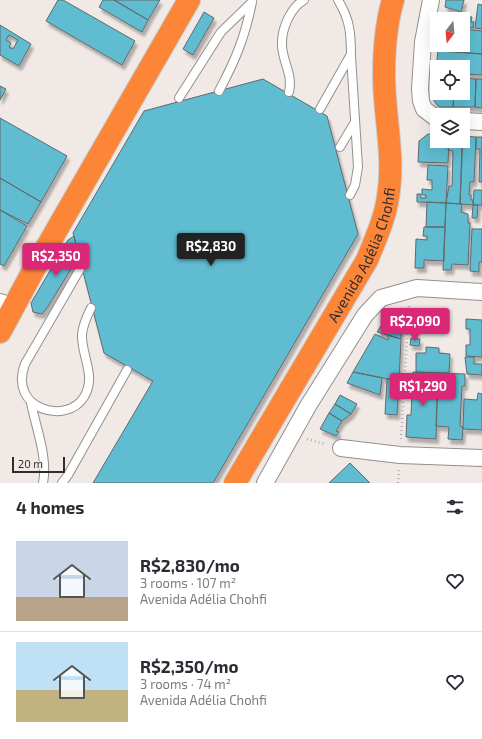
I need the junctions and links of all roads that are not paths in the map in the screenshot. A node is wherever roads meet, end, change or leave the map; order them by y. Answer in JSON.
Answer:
{"nodes":[{"id":1,"x":189,"y":0,"type":"edge"},
{"id":2,"x":304,"y":0,"type":"edge"},
{"id":3,"x":338,"y":0,"type":"edge"},
{"id":4,"x":393,"y":0,"type":"edge"},
{"id":5,"x":431,"y":0,"type":"edge"},
{"id":6,"x":253,"y":1,"type":"edge"},
{"id":7,"x":350,"y":56,"type":"junction"},
{"id":8,"x":219,"y":91,"type":"dead end"},
{"id":9,"x":289,"y":92,"type":"dead end"},
{"id":10,"x":179,"y":98,"type":"dead end"},
{"id":11,"x":320,"y":109,"type":"dead end"},
{"id":12,"x":430,"y":114,"type":"edge"},
{"id":13,"x":470,"y":121,"type":"edge"},
{"id":14,"x":355,"y":122,"type":"junction"},
{"id":15,"x":482,"y":122,"type":"edge"},
{"id":16,"x":340,"y":147,"type":"dead end"},
{"id":17,"x":350,"y":195,"type":"dead end"},
{"id":18,"x":80,"y":269,"type":"dead end"},
{"id":19,"x":482,"y":292,"type":"edge"},
{"id":20,"x":7,"y":304,"type":"edge"},
{"id":21,"x":91,"y":308,"type":"dead end"},
{"id":22,"x":0,"y":332,"type":"edge"},
{"id":23,"x":127,"y":370,"type":"dead end"},
{"id":24,"x":31,"y":403,"type":"junction"},
{"id":25,"x":342,"y":448,"type":"road end"},
{"id":26,"x":482,"y":458,"type":"edge"},
{"id":27,"x":43,"y":483,"type":"edge"},
{"id":28,"x":62,"y":483,"type":"edge"},
{"id":29,"x":235,"y":483,"type":"edge"},
{"id":30,"x":265,"y":483,"type":"edge"}],
"edges":[{"from":1,"to":20,"type":"highway"},
{"from":2,"to":9,"type":"lane"},
{"from":3,"to":7,"type":"lane"},
{"from":4,"to":29,"type":"highway","name":"Avenida Adélia Chohfi"},
{"from":5,"to":12,"type":"street"},
{"from":6,"to":8,"type":"lane"},
{"from":6,"to":10,"type":"lane"},
{"from":7,"to":11,"type":"lane"},
{"from":7,"to":14,"type":"lane"},
{"from":13,"to":15,"type":"street"},
{"from":14,"to":16,"type":"lane"},
{"from":14,"to":17,"type":"lane"},
{"from":18,"to":24,"type":"lane"},
{"from":19,"to":30,"type":"street"},
{"from":20,"to":22,"type":"highway"},
{"from":21,"to":24,"type":"lane"},
{"from":23,"to":28,"type":"lane"},
{"from":24,"to":27,"type":"lane"},
{"from":25,"to":26,"type":"street"}]}
